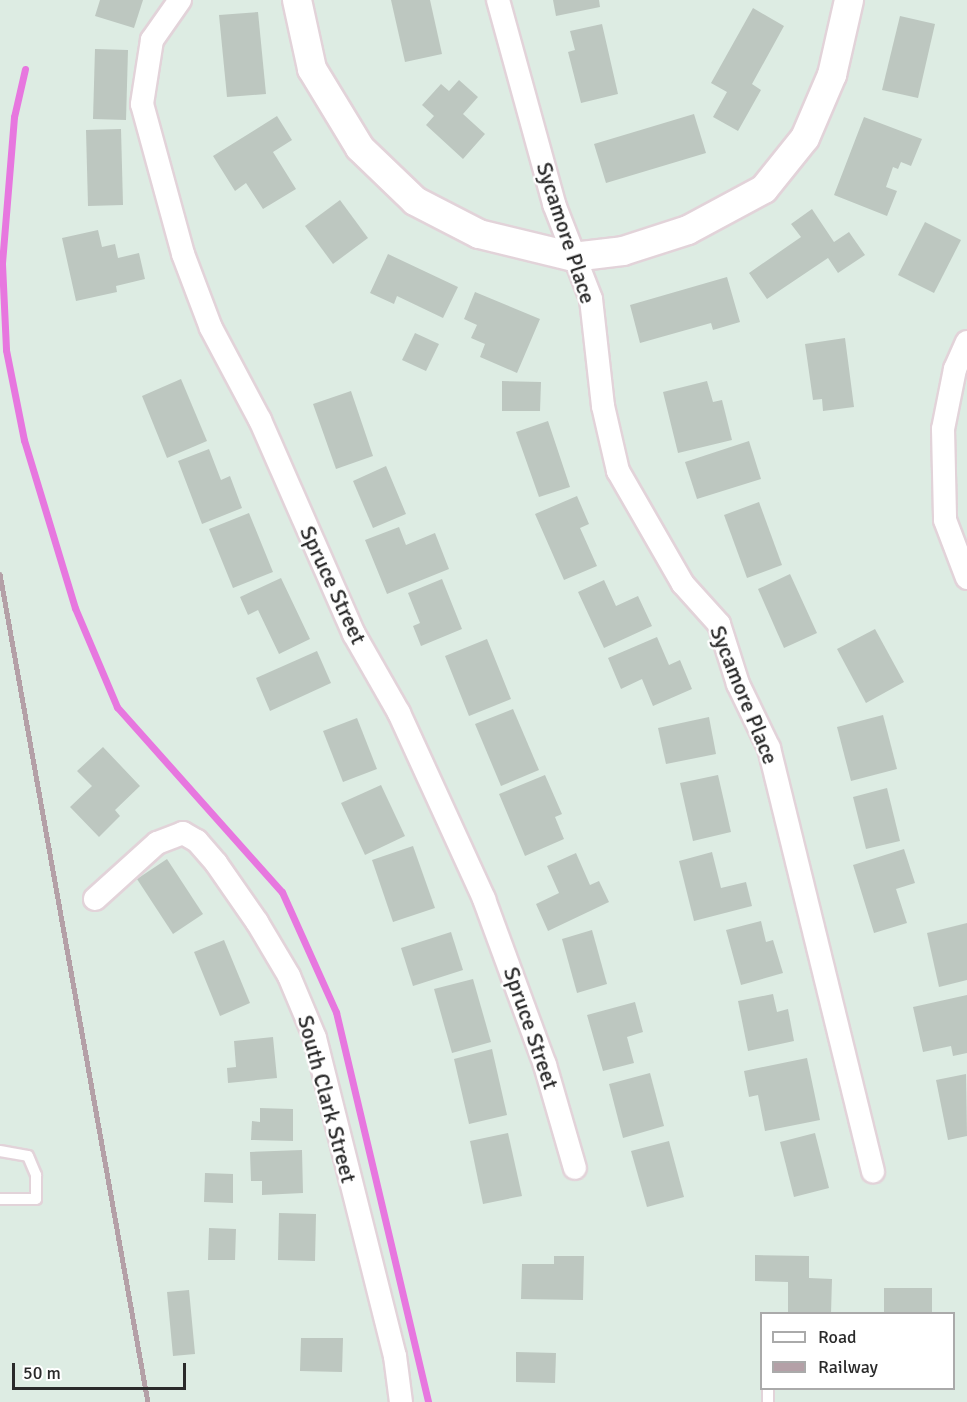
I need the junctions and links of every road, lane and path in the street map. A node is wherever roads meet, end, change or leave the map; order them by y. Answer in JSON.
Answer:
{"nodes":[{"id":1,"x":180,"y":0,"type":"edge"},
{"id":2,"x":297,"y":0,"type":"edge"},
{"id":3,"x":498,"y":0,"type":"edge"},
{"id":4,"x":849,"y":0,"type":"edge"},
{"id":5,"x":573,"y":257,"type":"junction"},
{"id":6,"x":967,"y":342,"type":"edge"},
{"id":7,"x":967,"y":578,"type":"edge"},
{"id":8,"x":95,"y":899,"type":"dead end"},
{"id":9,"x":0,"y":1151,"type":"edge"},
{"id":10,"x":576,"y":1168,"type":"dead end"},
{"id":11,"x":873,"y":1171,"type":"dead end"},
{"id":12,"x":0,"y":1199,"type":"edge"},
{"id":13,"x":401,"y":1402,"type":"edge"}],
"edges":[{"from":1,"to":10,"type":"street","name":"Spruce Street"},
{"from":2,"to":5,"type":"street"},
{"from":3,"to":5,"type":"street","name":"Sycamore Place"},
{"from":4,"to":5,"type":"street"},
{"from":5,"to":11,"type":"street","name":"Sycamore Place"},
{"from":6,"to":7,"type":"street"},
{"from":8,"to":13,"type":"street","name":"South Clark Street"},
{"from":9,"to":12,"type":"lane"}]}
